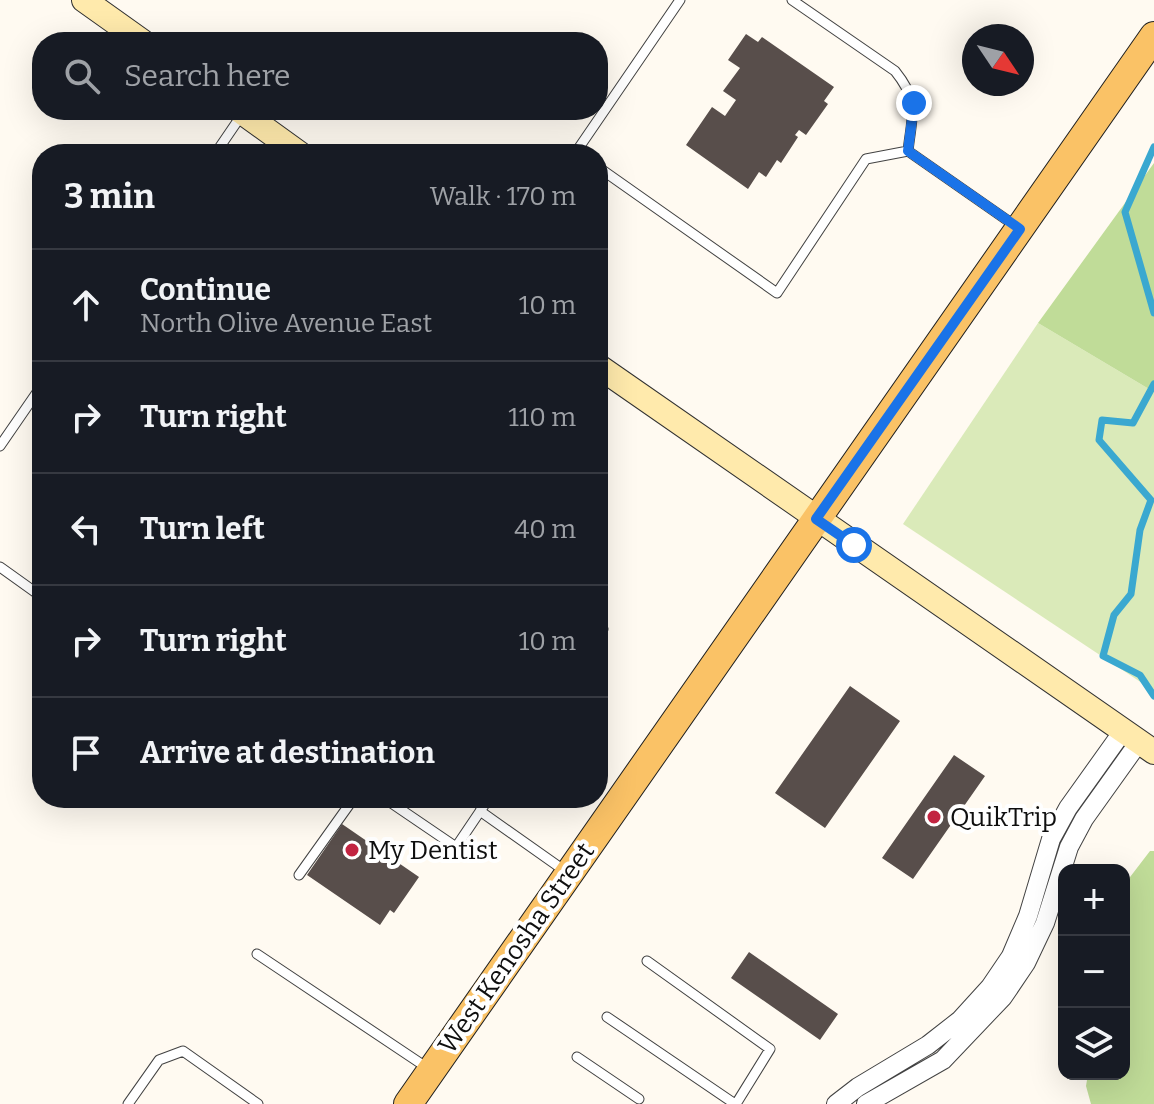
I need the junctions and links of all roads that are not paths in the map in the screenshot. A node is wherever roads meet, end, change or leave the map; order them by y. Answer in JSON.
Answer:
{"nodes":[{"id":1,"x":84,"y":0,"type":"edge"},
{"id":2,"x":680,"y":0,"type":"edge"},
{"id":3,"x":792,"y":0,"type":"edge"},
{"id":4,"x":129,"y":32,"type":"edge"},
{"id":5,"x":1154,"y":36,"type":"edge"},
{"id":6,"x":608,"y":107,"type":"edge"},
{"id":7,"x":236,"y":120,"type":"edge"},
{"id":8,"x":252,"y":120,"type":"edge"},
{"id":9,"x":599,"y":120,"type":"edge"},
{"id":10,"x":221,"y":144,"type":"edge"},
{"id":11,"x":286,"y":144,"type":"edge"},
{"id":12,"x":583,"y":144,"type":"edge"},
{"id":13,"x":908,"y":151,"type":"junction"},
{"id":14,"x":608,"y":174,"type":"edge"},
{"id":15,"x":1020,"y":229,"type":"junction"},
{"id":16,"x":608,"y":373,"type":"edge"},
{"id":17,"x":32,"y":400,"type":"edge"},
{"id":18,"x":0,"y":446,"type":"edge"},
{"id":19,"x":816,"y":519,"type":"junction"},
{"id":20,"x":0,"y":567,"type":"edge"},
{"id":21,"x":32,"y":590,"type":"edge"},
{"id":22,"x":1139,"y":742,"type":"edge"},
{"id":23,"x":347,"y":808,"type":"edge"},
{"id":24,"x":399,"y":808,"type":"edge"},
{"id":25,"x":482,"y":808,"type":"edge"},
{"id":26,"x":480,"y":811,"type":"junction"},
{"id":27,"x":568,"y":873,"type":"junction"},
{"id":28,"x":299,"y":875,"type":"dead end"},
{"id":29,"x":257,"y":954,"type":"dead end"},
{"id":30,"x":647,"y":961,"type":"dead end"},
{"id":31,"x":607,"y":1017,"type":"dead end"},
{"id":32,"x":577,"y":1057,"type":"dead end"},
{"id":33,"x":432,"y":1070,"type":"junction"},
{"id":34,"x":639,"y":1099,"type":"dead end"},
{"id":35,"x":128,"y":1104,"type":"edge"},
{"id":36,"x":258,"y":1104,"type":"edge"},
{"id":37,"x":408,"y":1104,"type":"edge"},
{"id":38,"x":735,"y":1104,"type":"edge"},
{"id":39,"x":836,"y":1104,"type":"edge"},
{"id":40,"x":866,"y":1104,"type":"edge"}],
"edges":[{"from":1,"to":4,"type":"street"},
{"from":2,"to":6,"type":"lane"},
{"from":3,"to":13,"type":"lane"},
{"from":5,"to":15,"type":"main road","name":"West Kenosha Street"},
{"from":7,"to":10,"type":"lane"},
{"from":8,"to":11,"type":"street"},
{"from":9,"to":12,"type":"lane"},
{"from":13,"to":14,"type":"lane"},
{"from":13,"to":15,"type":"lane"},
{"from":15,"to":19,"type":"main road","name":"West Kenosha Street"},
{"from":16,"to":19,"type":"street"},
{"from":17,"to":18,"type":"lane"},
{"from":19,"to":22,"type":"street"},
{"from":19,"to":27,"type":"main road","name":"West Kenosha Street"},
{"from":20,"to":21,"type":"lane"},
{"from":22,"to":39,"type":"street"},
{"from":22,"to":40,"type":"street"},
{"from":23,"to":28,"type":"lane"},
{"from":24,"to":26,"type":"lane"},
{"from":25,"to":26,"type":"lane"},
{"from":26,"to":27,"type":"lane"},
{"from":27,"to":33,"type":"main road","name":"West Kenosha Street"},
{"from":29,"to":33,"type":"lane"},
{"from":30,"to":38,"type":"lane"},
{"from":31,"to":38,"type":"lane"},
{"from":32,"to":34,"type":"lane"},
{"from":33,"to":37,"type":"main road","name":"West Kenosha Street"},
{"from":35,"to":36,"type":"lane"}]}
